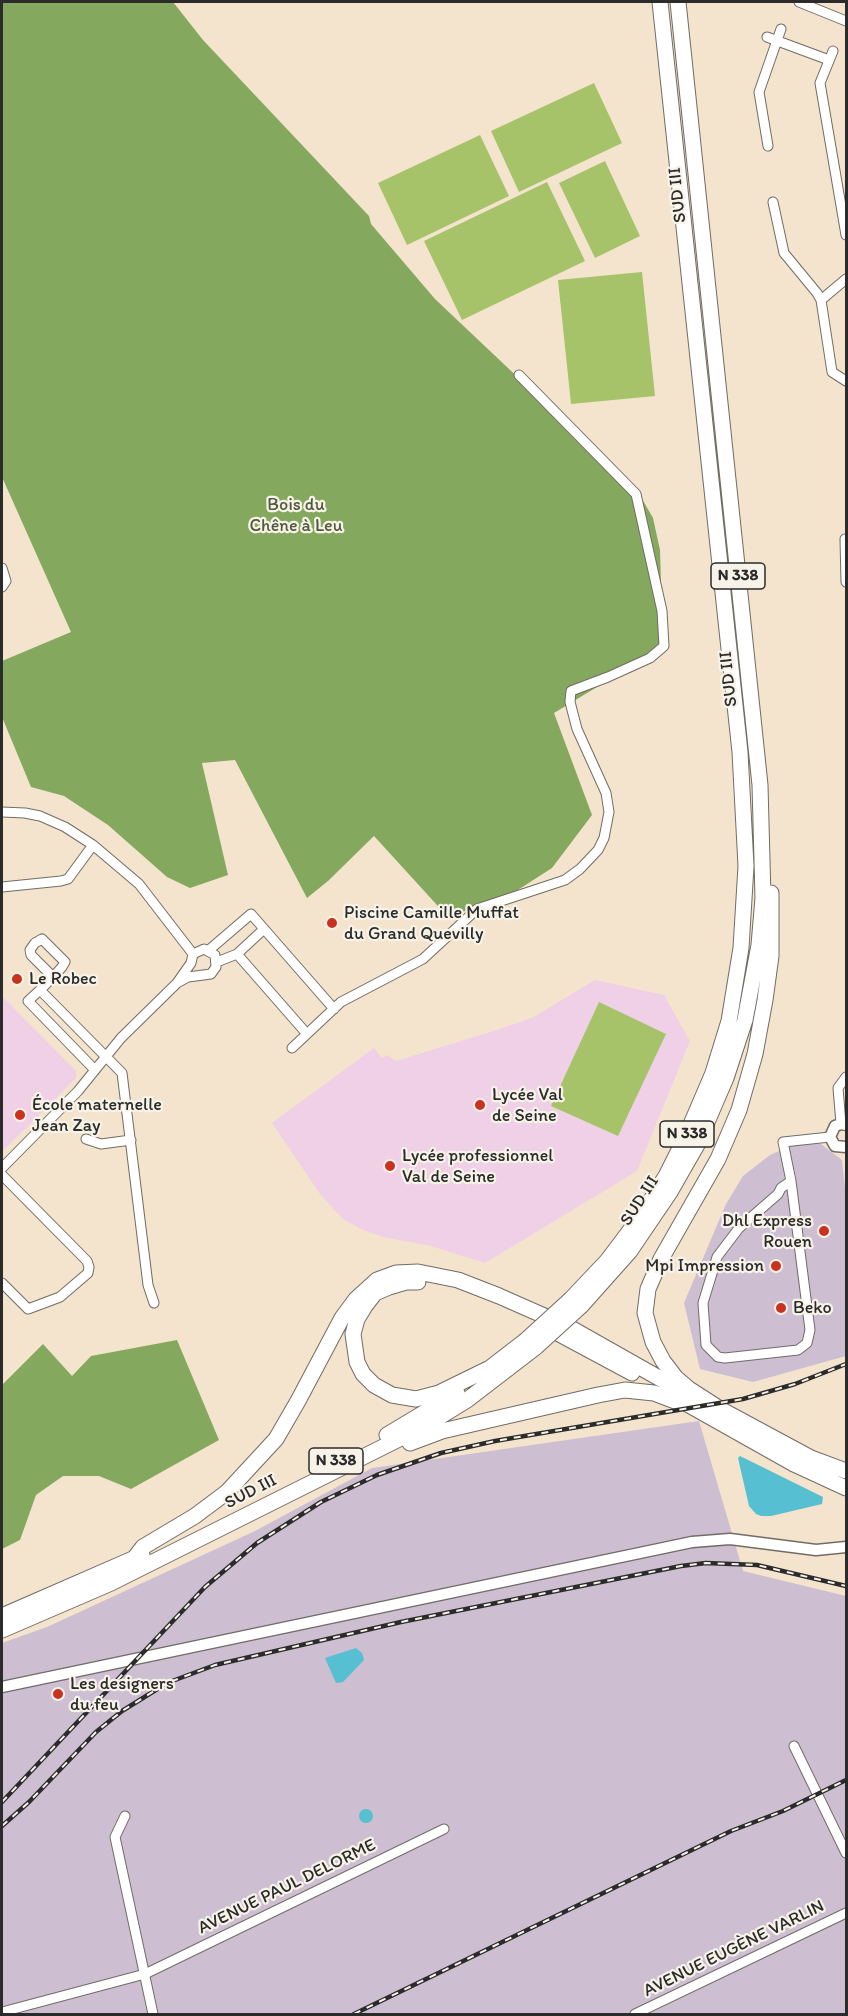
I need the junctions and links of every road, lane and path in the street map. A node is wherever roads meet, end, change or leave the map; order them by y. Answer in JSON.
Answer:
{"nodes":[{"id":1,"x":660,"y":2,"type":"edge"},
{"id":2,"x":678,"y":2,"type":"edge"},
{"id":3,"x":799,"y":2,"type":"edge"},
{"id":4,"x":846,"y":21,"type":"edge"},
{"id":5,"x":781,"y":29,"type":"dead end"},
{"id":6,"x":772,"y":39,"type":"junction"},
{"id":7,"x":768,"y":146,"type":"dead end"},
{"id":8,"x":846,"y":160,"type":"edge"},
{"id":9,"x":835,"y":162,"type":"junction"},
{"id":10,"x":773,"y":202,"type":"dead end"},
{"id":11,"x":846,"y":235,"type":"edge"},
{"id":12,"x":846,"y":279,"type":"edge"},
{"id":13,"x":821,"y":300,"type":"junction"},
{"id":14,"x":519,"y":375,"type":"dead end"},
{"id":15,"x":846,"y":381,"type":"edge"},
{"id":16,"x":846,"y":539,"type":"edge"},
{"id":17,"x":846,"y":561,"type":"edge"},
{"id":18,"x":2,"y":568,"type":"edge"},
{"id":19,"x":846,"y":582,"type":"edge"},
{"id":20,"x":2,"y":586,"type":"edge"},
{"id":21,"x":760,"y":785,"type":"junction"},
{"id":22,"x":2,"y":812,"type":"edge"},
{"id":23,"x":93,"y":845,"type":"junction"},
{"id":24,"x":2,"y":887,"type":"edge"},
{"id":25,"x":264,"y":928,"type":"junction"},
{"id":26,"x":208,"y":950,"type":"junction"},
{"id":27,"x":237,"y":954,"type":"junction"},
{"id":28,"x":192,"y":959,"type":"junction"},
{"id":29,"x":217,"y":962,"type":"junction"},
{"id":30,"x":200,"y":975,"type":"junction"},
{"id":31,"x":53,"y":977,"type":"dead end"},
{"id":32,"x":177,"y":983,"type":"junction"},
{"id":33,"x":40,"y":990,"type":"junction"},
{"id":34,"x":334,"y":1009,"type":"junction"},
{"id":35,"x":307,"y":1034,"type":"junction"},
{"id":36,"x":292,"y":1048,"type":"dead end"},
{"id":37,"x":105,"y":1057,"type":"junction"},
{"id":38,"x":94,"y":1070,"type":"junction"},
{"id":39,"x":846,"y":1077,"type":"edge"},
{"id":40,"x":844,"y":1125,"type":"edge"},
{"id":41,"x":830,"y":1137,"type":"junction"},
{"id":42,"x":86,"y":1139,"type":"dead end"},
{"id":43,"x":131,"y":1140,"type":"junction"},
{"id":44,"x":846,"y":1149,"type":"edge"},
{"id":45,"x":2,"y":1168,"type":"edge"},
{"id":46,"x":2,"y":1175,"type":"edge"},
{"id":47,"x":791,"y":1181,"type":"junction"},
{"id":48,"x":2,"y":1283,"type":"edge"},
{"id":49,"x":576,"y":1302,"type":"junction"},
{"id":50,"x":154,"y":1303,"type":"dead end"},
{"id":51,"x":531,"y":1344,"type":"junction"},
{"id":52,"x":488,"y":1369,"type":"junction"},
{"id":53,"x":720,"y":1409,"type":"junction"},
{"id":54,"x":702,"y":1413,"type":"junction"},
{"id":55,"x":373,"y":1452,"type":"junction"},
{"id":56,"x":846,"y":1471,"type":"edge"},
{"id":57,"x":846,"y":1488,"type":"edge"},
{"id":58,"x":846,"y":1539,"type":"edge"},
{"id":59,"x":846,"y":1547,"type":"edge"},
{"id":60,"x":829,"y":1550,"type":"junction"},
{"id":61,"x":133,"y":1560,"type":"junction"},
{"id":62,"x":2,"y":1616,"type":"edge"},
{"id":63,"x":2,"y":1630,"type":"edge"},
{"id":64,"x":2,"y":1687,"type":"edge"},
{"id":65,"x":794,"y":1746,"type":"dead end"},
{"id":66,"x":125,"y":1816,"type":"dead end"},
{"id":67,"x":444,"y":1829,"type":"dead end"},
{"id":68,"x":846,"y":1853,"type":"edge"},
{"id":69,"x":846,"y":1913,"type":"edge"},
{"id":70,"x":145,"y":1974,"type":"junction"},
{"id":71,"x":2,"y":2012,"type":"edge"},
{"id":72,"x":153,"y":2014,"type":"edge"},
{"id":73,"x":635,"y":2014,"type":"edge"}],
"edges":[{"from":1,"to":49,"type":"highway","name":"SUD III","number":"N 338"},
{"from":2,"to":21,"type":"highway","name":"SUD III","number":"N 338"},
{"from":3,"to":4,"type":"street"},
{"from":5,"to":6,"type":"street"},
{"from":6,"to":7,"type":"street"},
{"from":6,"to":9,"type":"street"},
{"from":8,"to":9,"type":"street"},
{"from":9,"to":11,"type":"street"},
{"from":10,"to":13,"type":"street"},
{"from":12,"to":13,"type":"street"},
{"from":13,"to":15,"type":"street"},
{"from":14,"to":34,"type":"street"},
{"from":16,"to":17,"type":"street"},
{"from":17,"to":19,"type":"street"},
{"from":18,"to":20,"type":"street"},
{"from":21,"to":49,"type":"highway","name":"SUD III","number":"N 338"},
{"from":21,"to":53,"type":"highway"},
{"from":22,"to":23,"type":"street"},
{"from":23,"to":24,"type":"street"},
{"from":23,"to":28,"type":"street"},
{"from":25,"to":26,"type":"street"},
{"from":25,"to":27,"type":"street"},
{"from":25,"to":34,"type":"street"},
{"from":26,"to":28,"type":"street"},
{"from":26,"to":29,"type":"street"},
{"from":27,"to":29,"type":"street"},
{"from":27,"to":35,"type":"street"},
{"from":28,"to":30,"type":"street"},
{"from":28,"to":32,"type":"street"},
{"from":29,"to":30,"type":"street"},
{"from":30,"to":32,"type":"street"},
{"from":31,"to":33,"type":"street"},
{"from":32,"to":37,"type":"street"},
{"from":33,"to":37,"type":"street"},
{"from":33,"to":38,"type":"street"},
{"from":34,"to":35,"type":"street"},
{"from":35,"to":36,"type":"street"},
{"from":37,"to":38,"type":"street"},
{"from":37,"to":43,"type":"street"},
{"from":38,"to":45,"type":"street"},
{"from":39,"to":40,"type":"street"},
{"from":40,"to":41,"type":"street"},
{"from":41,"to":44,"type":"street"},
{"from":41,"to":47,"type":"street"},
{"from":42,"to":43,"type":"street"},
{"from":43,"to":50,"type":"street"},
{"from":46,"to":48,"type":"street"},
{"from":47,"to":47,"type":"street"},
{"from":49,"to":51,"type":"highway","number":"N 338","bridge":true},
{"from":51,"to":52,"type":"highway","name":"SUD III","number":"N 338"},
{"from":51,"to":55,"type":"highway","name":"SUD III","number":"N 338"},
{"from":52,"to":54,"type":"highway"},
{"from":52,"to":61,"type":"highway","name":"SUD III","number":"N 338"},
{"from":53,"to":56,"type":"highway"},
{"from":53,"to":61,"type":"highway"},
{"from":54,"to":55,"type":"highway"},
{"from":54,"to":57,"type":"highway"},
{"from":55,"to":63,"type":"highway","name":"SUD III","number":"N 338"},
{"from":58,"to":60,"type":"street"},
{"from":59,"to":60,"type":"street"},
{"from":60,"to":64,"type":"street"},
{"from":61,"to":62,"type":"highway","name":"SUD III","number":"N 338"},
{"from":65,"to":68,"type":"street"},
{"from":66,"to":70,"type":"street"},
{"from":67,"to":70,"type":"street","name":"AVENUE PAUL DELORME"},
{"from":69,"to":73,"type":"street","name":"AVENUE EUGÈNE VARLIN"},
{"from":70,"to":71,"type":"street","name":"AVENUE PAUL DELORME"},
{"from":70,"to":72,"type":"street"}]}
